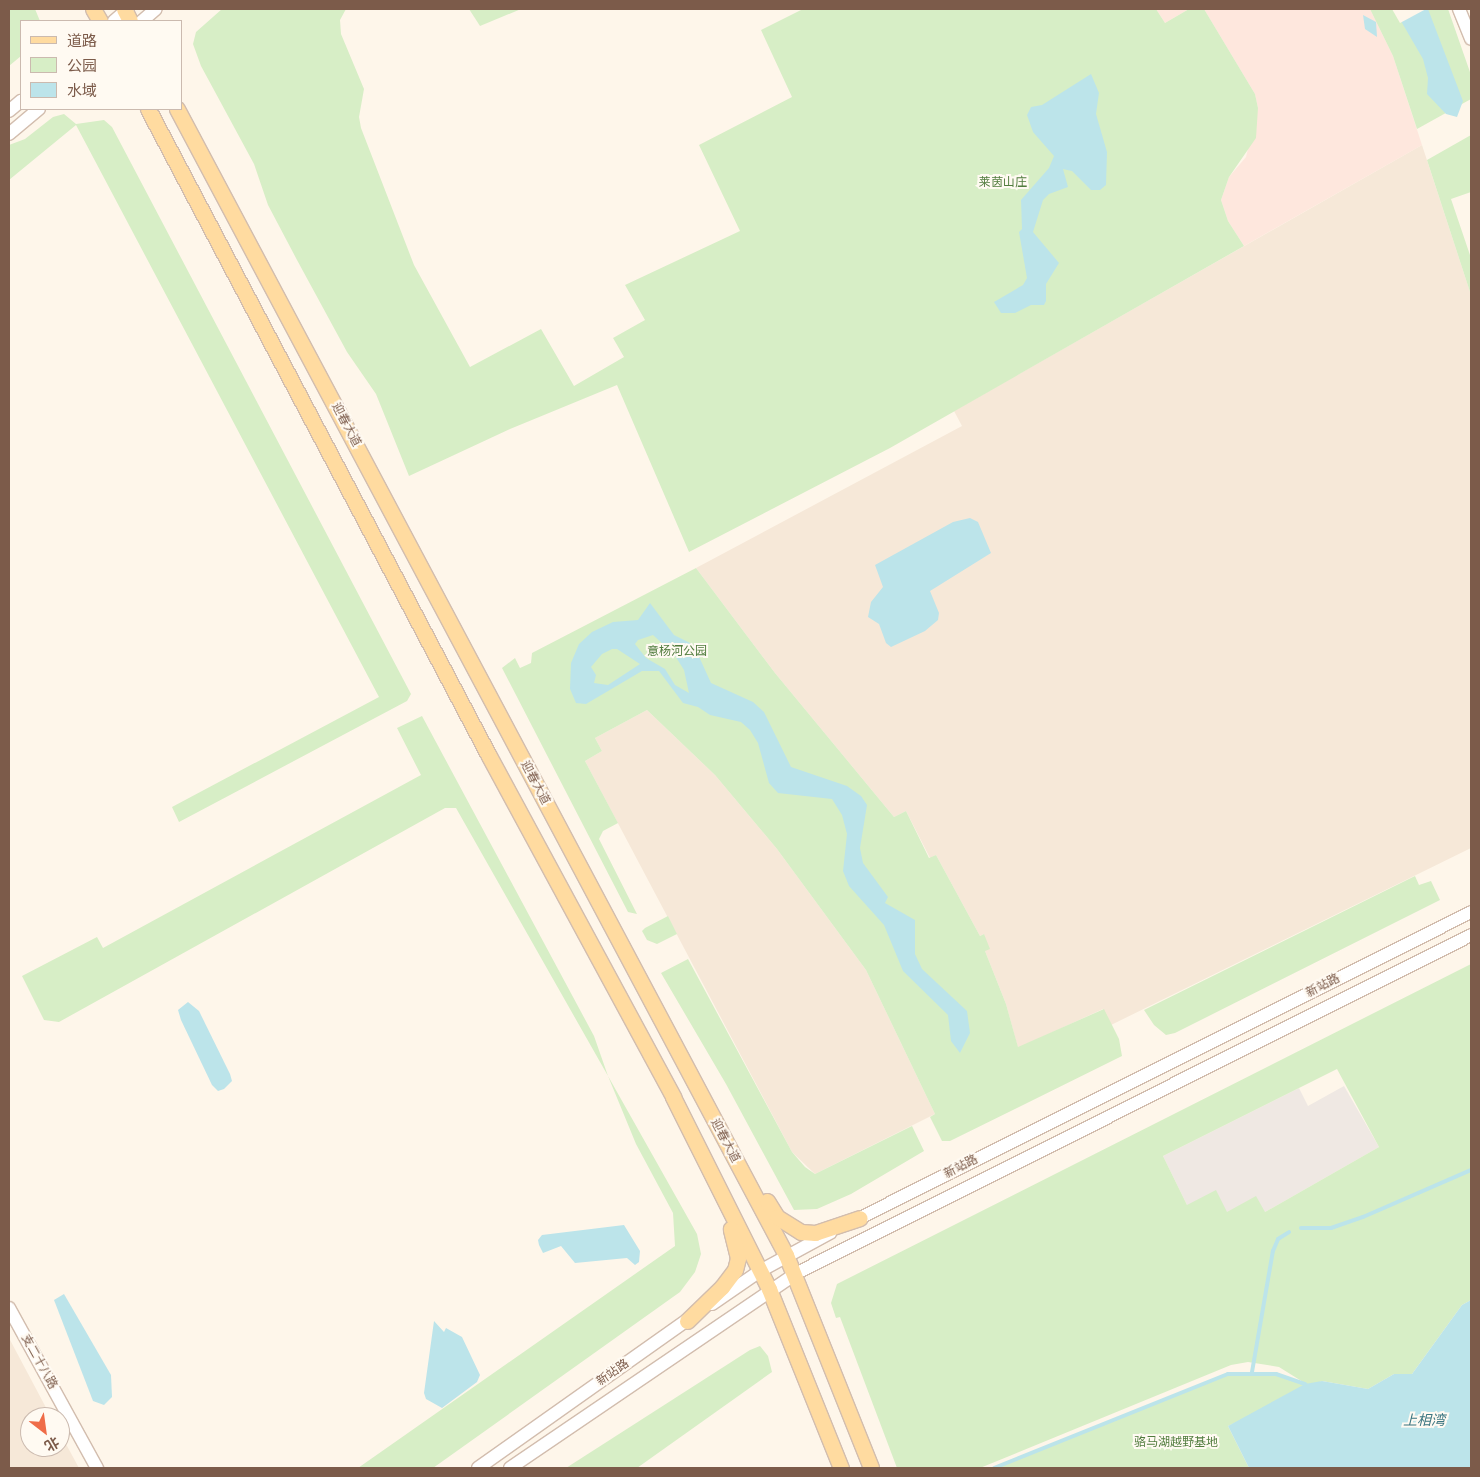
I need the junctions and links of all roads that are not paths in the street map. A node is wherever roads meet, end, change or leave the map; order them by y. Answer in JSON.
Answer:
{"nodes":[{"id":1,"x":93,"y":9,"type":"edge"},
{"id":2,"x":156,"y":9,"type":"edge"},
{"id":3,"x":1459,"y":9,"type":"edge"},
{"id":4,"x":99,"y":20,"type":"edge"},
{"id":5,"x":143,"y":20,"type":"edge"},
{"id":6,"x":1471,"y":39,"type":"edge"},
{"id":7,"x":20,"y":102,"type":"edge"},
{"id":8,"x":38,"y":110,"type":"edge"},
{"id":9,"x":149,"y":110,"type":"edge"},
{"id":10,"x":178,"y":110,"type":"edge"},
{"id":11,"x":9,"y":111,"type":"edge"},
{"id":12,"x":9,"y":134,"type":"edge"},
{"id":13,"x":191,"y":134,"type":"junction"},
{"id":14,"x":169,"y":146,"type":"junction"},
{"id":15,"x":1471,"y":912,"type":"edge"},
{"id":16,"x":1471,"y":935,"type":"edge"},
{"id":17,"x":686,"y":1068,"type":"junction"},
{"id":18,"x":673,"y":1097,"type":"junction"},
{"id":19,"x":742,"y":1172,"type":"junction"},
{"id":20,"x":717,"y":1185,"type":"junction"},
{"id":21,"x":860,"y":1218,"type":"junction"},
{"id":22,"x":786,"y":1255,"type":"junction"},
{"id":23,"x":760,"y":1271,"type":"junction"},
{"id":24,"x":795,"y":1274,"type":"junction"},
{"id":25,"x":770,"y":1289,"type":"junction"},
{"id":26,"x":9,"y":1308,"type":"edge"},
{"id":27,"x":687,"y":1320,"type":"junction"},
{"id":28,"x":97,"y":1468,"type":"edge"},
{"id":29,"x":478,"y":1468,"type":"edge"},
{"id":30,"x":510,"y":1468,"type":"edge"},
{"id":31,"x":842,"y":1468,"type":"edge"},
{"id":32,"x":871,"y":1468,"type":"edge"}],
"edges":[{"from":1,"to":4,"type":"main road"},
{"from":2,"to":5,"type":"street"},
{"from":3,"to":6,"type":"street"},
{"from":7,"to":11,"type":"street"},
{"from":8,"to":12,"type":"street"},
{"from":9,"to":14,"type":"main road"},
{"from":10,"to":13,"type":"main road","name":"迎春大道"},
{"from":13,"to":14,"type":"main road"},
{"from":13,"to":17,"type":"main road","name":"迎春大道"},
{"from":14,"to":18,"type":"main road"},
{"from":15,"to":21,"type":"street","name":"新站路"},
{"from":16,"to":24,"type":"street","name":"新站路"},
{"from":17,"to":19,"type":"main road","name":"迎春大道"},
{"from":17,"to":21,"type":"main road"},
{"from":18,"to":20,"type":"main road"},
{"from":18,"to":27,"type":"main road"},
{"from":19,"to":20,"type":"main road"},
{"from":19,"to":22,"type":"main road","name":"迎春大道"},
{"from":20,"to":23,"type":"main road"},
{"from":21,"to":22,"type":"street","name":"新站路"},
{"from":22,"to":23,"type":"street","name":"新站路"},
{"from":22,"to":24,"type":"main road","name":"迎春大道"},
{"from":23,"to":25,"type":"main road"},
{"from":23,"to":27,"type":"street","name":"新站路"},
{"from":24,"to":25,"type":"street","name":"新站路"},
{"from":24,"to":32,"type":"main road","name":"迎春大道"},
{"from":25,"to":30,"type":"street","name":"新站路"},
{"from":25,"to":31,"type":"main road"},
{"from":26,"to":28,"type":"street","name":"支二十八路"},
{"from":27,"to":29,"type":"street","name":"新站路"}]}
